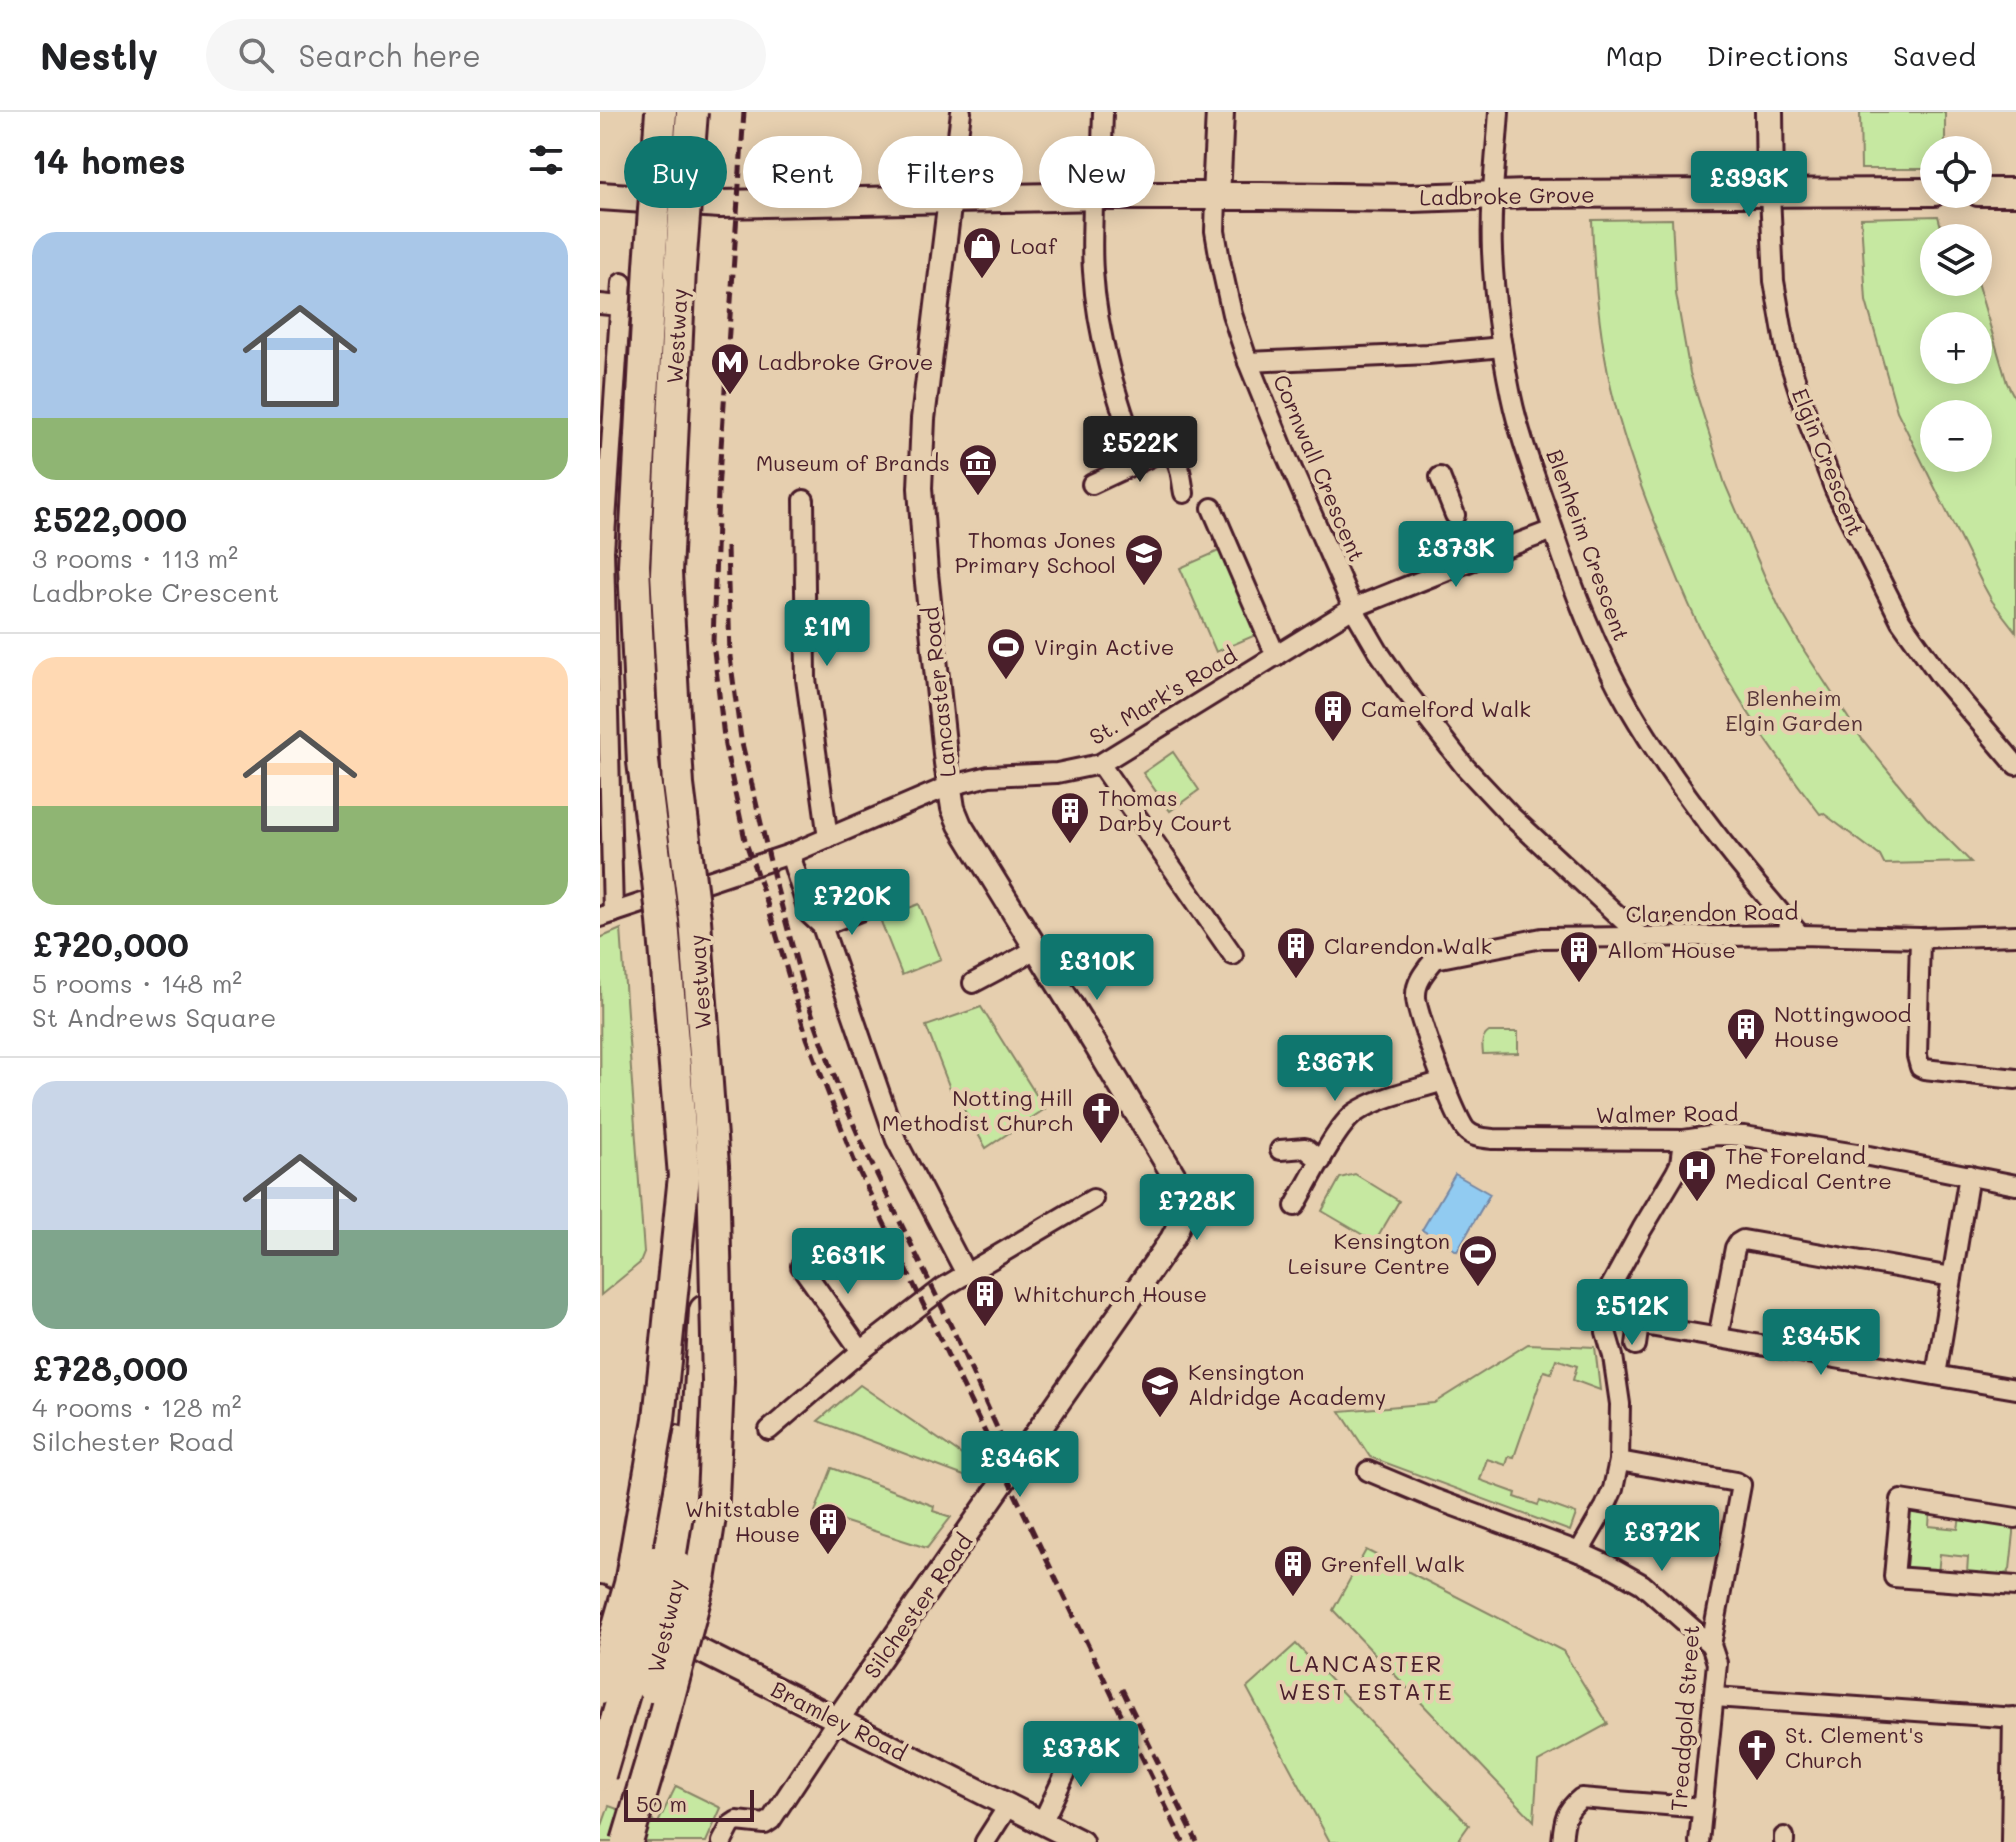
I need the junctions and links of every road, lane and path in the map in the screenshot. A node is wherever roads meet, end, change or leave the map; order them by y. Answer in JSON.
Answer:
{"nodes":[{"id":1,"x":661,"y":112,"type":"edge"},
{"id":2,"x":692,"y":112,"type":"edge"},
{"id":3,"x":961,"y":112,"type":"edge"},
{"id":4,"x":1103,"y":112,"type":"edge"},
{"id":5,"x":1220,"y":112,"type":"edge"},
{"id":6,"x":1499,"y":112,"type":"edge"},
{"id":7,"x":1769,"y":112,"type":"edge"},
{"id":8,"x":958,"y":136,"type":"edge"},
{"id":9,"x":1102,"y":136,"type":"edge"},
{"id":10,"x":1155,"y":192,"type":"edge"},
{"id":11,"x":1920,"y":192,"type":"edge"},
{"id":12,"x":1992,"y":192,"type":"edge"},
{"id":13,"x":2016,"y":192,"type":"edge"},
{"id":14,"x":1770,"y":194,"type":"junction"},
{"id":15,"x":1493,"y":195,"type":"junction"},
{"id":16,"x":600,"y":196,"type":"edge"},
{"id":17,"x":1216,"y":197,"type":"junction"},
{"id":18,"x":878,"y":201,"type":"edge"},
{"id":19,"x":949,"y":208,"type":"edge"},
{"id":20,"x":1098,"y":208,"type":"edge"},
{"id":21,"x":622,"y":283,"type":"dead end"},
{"id":22,"x":600,"y":304,"type":"edge"},
{"id":23,"x":620,"y":306,"type":"junction"},
{"id":24,"x":1502,"y":347,"type":"junction"},
{"id":25,"x":1248,"y":362,"type":"junction"},
{"id":26,"x":1139,"y":461,"type":"junction"},
{"id":27,"x":1440,"y":477,"type":"dead end"},
{"id":28,"x":1092,"y":484,"type":"dead end"},
{"id":29,"x":1184,"y":493,"type":"dead end"},
{"id":30,"x":804,"y":500,"type":"dead end"},
{"id":31,"x":1212,"y":508,"type":"dead end"},
{"id":32,"x":1455,"y":515,"type":"dead end"},
{"id":33,"x":1553,"y":530,"type":"junction"},
{"id":34,"x":1464,"y":537,"type":"dead end"},
{"id":35,"x":1473,"y":560,"type":"junction"},
{"id":36,"x":1353,"y":608,"type":"junction"},
{"id":37,"x":1276,"y":656,"type":"junction"},
{"id":38,"x":2015,"y":761,"type":"edge"},
{"id":39,"x":1100,"y":764,"type":"junction"},
{"id":40,"x":949,"y":786,"type":"junction"},
{"id":41,"x":828,"y":838,"type":"junction"},
{"id":42,"x":790,"y":854,"type":"junction"},
{"id":43,"x":867,"y":908,"type":"dead end"},
{"id":44,"x":606,"y":915,"type":"edge"},
{"id":45,"x":822,"y":926,"type":"junction"},
{"id":46,"x":1800,"y":935,"type":"junction"},
{"id":47,"x":2016,"y":935,"type":"edge"},
{"id":48,"x":1642,"y":938,"type":"junction"},
{"id":49,"x":1920,"y":938,"type":"junction"},
{"id":50,"x":1036,"y":948,"type":"junction"},
{"id":51,"x":1233,"y":955,"type":"dead end"},
{"id":52,"x":973,"y":983,"type":"dead end"},
{"id":53,"x":2016,"y":1079,"type":"edge"},
{"id":54,"x":1443,"y":1081,"type":"junction"},
{"id":55,"x":1683,"y":1140,"type":"junction"},
{"id":56,"x":1280,"y":1150,"type":"dead end"},
{"id":57,"x":1321,"y":1161,"type":"junction"},
{"id":58,"x":713,"y":1165,"type":"junction"},
{"id":59,"x":1969,"y":1175,"type":"junction"},
{"id":60,"x":684,"y":1176,"type":"junction"},
{"id":61,"x":2016,"y":1185,"type":"edge"},
{"id":62,"x":1093,"y":1199,"type":"dead end"},
{"id":63,"x":1295,"y":1206,"type":"dead end"},
{"id":64,"x":1183,"y":1213,"type":"joint"},
{"id":65,"x":801,"y":1266,"type":"dead end"},
{"id":66,"x":966,"y":1274,"type":"junction"},
{"id":67,"x":1952,"y":1277,"type":"junction"},
{"id":68,"x":1718,"y":1338,"type":"junction"},
{"id":69,"x":1636,"y":1345,"type":"dead end"},
{"id":70,"x":861,"y":1351,"type":"junction"},
{"id":71,"x":1936,"y":1375,"type":"junction"},
{"id":72,"x":2016,"y":1389,"type":"edge"},
{"id":73,"x":769,"y":1430,"type":"dead end"},
{"id":74,"x":1619,"y":1461,"type":"junction"},
{"id":75,"x":1368,"y":1471,"type":"dead end"},
{"id":76,"x":2016,"y":1518,"type":"edge"},
{"id":77,"x":1579,"y":1552,"type":"junction"},
{"id":78,"x":2016,"y":1586,"type":"edge"},
{"id":79,"x":602,"y":1602,"type":"edge"},
{"id":80,"x":1711,"y":1645,"type":"junction"},
{"id":81,"x":600,"y":1689,"type":"edge"},
{"id":82,"x":1715,"y":1697,"type":"junction"},
{"id":83,"x":2014,"y":1718,"type":"edge"},
{"id":84,"x":837,"y":1720,"type":"junction"},
{"id":85,"x":1082,"y":1738,"type":"dead end"},
{"id":86,"x":600,"y":1775,"type":"edge"},
{"id":87,"x":1008,"y":1806,"type":"junction"},
{"id":88,"x":1702,"y":1808,"type":"junction"},
{"id":89,"x":1042,"y":1823,"type":"junction"},
{"id":90,"x":606,"y":1842,"type":"edge"},
{"id":91,"x":627,"y":1842,"type":"edge"},
{"id":92,"x":722,"y":1842,"type":"edge"},
{"id":93,"x":985,"y":1842,"type":"edge"},
{"id":94,"x":1081,"y":1842,"type":"edge"},
{"id":95,"x":1562,"y":1842,"type":"edge"},
{"id":96,"x":1699,"y":1842,"type":"edge"},
{"id":97,"x":2011,"y":1842,"type":"edge"}],
"edges":[{"from":1,"to":60,"type":"highway","name":"Westway","bridge":true},
{"from":2,"to":58,"type":"highway","name":"Westway","bridge":true},
{"from":3,"to":8,"type":"street","name":"Lancaster Road"},
{"from":4,"to":9,"type":"street"},
{"from":5,"to":17,"type":"main road"},
{"from":6,"to":15,"type":"street","name":"Blenheim Crescent"},
{"from":7,"to":14,"type":"main road","name":"Elgin Crescent"},
{"from":10,"to":17,"type":"main road","name":"Ladbroke Grove"},
{"from":11,"to":14,"type":"main road","name":"Ladbroke Grove"},
{"from":12,"to":13,"type":"main road"},
{"from":14,"to":15,"type":"main road","name":"Ladbroke Grove"},
{"from":14,"to":38,"type":"street","name":"Elgin Crescent"},
{"from":15,"to":17,"type":"main road","name":"Ladbroke Grove"},
{"from":15,"to":24,"type":"street","name":"Blenheim Crescent"},
{"from":16,"to":18,"type":"main road","name":"Ladbroke Grove"},
{"from":17,"to":25,"type":"street","name":"Cornwall Crescent"},
{"from":19,"to":40,"type":"street","name":"Lancaster Road"},
{"from":20,"to":26,"type":"street"},
{"from":21,"to":23,"type":"street"},
{"from":22,"to":23,"type":"street"},
{"from":23,"to":44,"type":"street"},
{"from":24,"to":25,"type":"street"},
{"from":24,"to":33,"type":"street","name":"Blenheim Crescent"},
{"from":25,"to":36,"type":"street","name":"Cornwall Crescent"},
{"from":26,"to":28,"type":"street"},
{"from":26,"to":29,"type":"street"},
{"from":27,"to":32,"type":"street"},
{"from":30,"to":41,"type":"street"},
{"from":31,"to":37,"type":"street"},
{"from":33,"to":35,"type":"street","name":"St. Mark's Road"},
{"from":33,"to":46,"type":"street","name":"Blenheim Crescent"},
{"from":34,"to":35,"type":"street"},
{"from":35,"to":36,"type":"street","name":"St. Mark's Road"},
{"from":36,"to":37,"type":"street","name":"St. Mark's Road"},
{"from":36,"to":48,"type":"street","name":"Cornwall Crescent"},
{"from":37,"to":39,"type":"street","name":"St. Mark's Road"},
{"from":39,"to":40,"type":"street","name":"St. Mark's Road"},
{"from":39,"to":51,"type":"street"},
{"from":40,"to":41,"type":"street","name":"St. Mark's Road"},
{"from":40,"to":50,"type":"street","name":"Lancaster Road"},
{"from":41,"to":42,"type":"street","name":"St. Mark's Road"},
{"from":42,"to":44,"type":"street","name":"St. Mark's Road"},
{"from":42,"to":45,"type":"street"},
{"from":43,"to":45,"type":"street"},
{"from":45,"to":66,"type":"street"},
{"from":46,"to":48,"type":"street","name":"Clarendon Road"},
{"from":46,"to":49,"type":"street","name":"Clarendon Road"},
{"from":47,"to":49,"type":"street","name":"Clarendon Road"},
{"from":48,"to":54,"type":"street","name":"Clarendon Road"},
{"from":49,"to":53,"type":"street"},
{"from":50,"to":52,"type":"street"},
{"from":50,"to":64,"type":"street","name":"Lancaster Road"},
{"from":54,"to":55,"type":"street","name":"Walmer Road"},
{"from":54,"to":57,"type":"street"},
{"from":55,"to":59,"type":"street","name":"Walmer Road"},
{"from":55,"to":74,"type":"street"},
{"from":56,"to":57,"type":"street"},
{"from":57,"to":63,"type":"street"},
{"from":58,"to":90,"type":"highway","name":"Westway","bridge":true},
{"from":58,"to":91,"type":"highway","bridge":true},
{"from":59,"to":61,"type":"street","name":"Walmer Road"},
{"from":59,"to":67,"type":"street"},
{"from":60,"to":81,"type":"highway","bridge":true},
{"from":60,"to":86,"type":"highway","name":"Westway","bridge":true},
{"from":62,"to":66,"type":"street"},
{"from":64,"to":84,"type":"street","name":"Silchester Road"},
{"from":65,"to":70,"type":"street"},
{"from":66,"to":70,"type":"street"},
{"from":67,"to":68,"type":"street"},
{"from":67,"to":71,"type":"street"},
{"from":68,"to":69,"type":"street"},
{"from":68,"to":71,"type":"street"},
{"from":70,"to":73,"type":"street"},
{"from":71,"to":72,"type":"street"},
{"from":74,"to":77,"type":"street"},
{"from":74,"to":80,"type":"street","name":"Treadgold Street"},
{"from":75,"to":77,"type":"street"},
{"from":76,"to":78,"type":"street"},
{"from":77,"to":80,"type":"street"},
{"from":79,"to":84,"type":"street","name":"Bramley Road"},
{"from":80,"to":82,"type":"street","name":"Treadgold Street"},
{"from":82,"to":83,"type":"street"},
{"from":82,"to":88,"type":"street","name":"Treadgold Street"},
{"from":83,"to":97,"type":"street"},
{"from":84,"to":87,"type":"street","name":"Bramley Road"},
{"from":84,"to":92,"type":"street"},
{"from":85,"to":89,"type":"street"},
{"from":87,"to":89,"type":"street","name":"Bramley Road"},
{"from":87,"to":93,"type":"street"},
{"from":88,"to":95,"type":"street"},
{"from":88,"to":96,"type":"street","name":"Treadgold Street"},
{"from":89,"to":94,"type":"street","name":"Bramley Road"}]}
